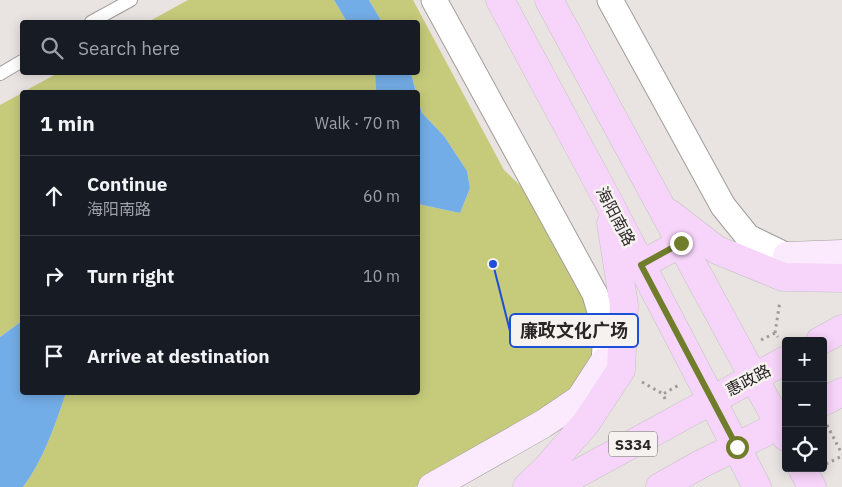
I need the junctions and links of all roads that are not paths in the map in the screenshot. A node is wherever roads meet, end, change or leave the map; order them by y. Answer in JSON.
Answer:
{"nodes":[{"id":1,"x":131,"y":0,"type":"edge"},
{"id":2,"x":434,"y":0,"type":"edge"},
{"id":3,"x":500,"y":0,"type":"edge"},
{"id":4,"x":549,"y":0,"type":"edge"},
{"id":5,"x":610,"y":0,"type":"edge"},
{"id":6,"x":95,"y":20,"type":"edge"},
{"id":7,"x":20,"y":62,"type":"edge"},
{"id":8,"x":0,"y":74,"type":"edge"},
{"id":9,"x":607,"y":199,"type":"junction"},
{"id":10,"x":661,"y":206,"type":"junction"},
{"id":11,"x":681,"y":243,"type":"junction"},
{"id":12,"x":842,"y":254,"type":"edge"},
{"id":13,"x":787,"y":256,"type":"joint"},
{"id":14,"x":641,"y":265,"type":"junction"},
{"id":15,"x":842,"y":278,"type":"edge"},
{"id":16,"x":842,"y":329,"type":"edge"},
{"id":17,"x":827,"y":337,"type":"edge"},
{"id":18,"x":604,"y":362,"type":"joint"},
{"id":19,"x":782,"y":362,"type":"edge"},
{"id":20,"x":754,"y":378,"type":"junction"},
{"id":21,"x":842,"y":392,"type":"edge"},
{"id":22,"x":712,"y":399,"type":"junction"},
{"id":23,"x":827,"y":400,"type":"edge"},
{"id":24,"x":783,"y":427,"type":"edge"},
{"id":25,"x":782,"y":429,"type":"edge"},
{"id":26,"x":737,"y":447,"type":"junction"},
{"id":27,"x":804,"y":472,"type":"edge"},
{"id":28,"x":570,"y":483,"type":"edge"},
{"id":29,"x":432,"y":487,"type":"edge"},
{"id":30,"x":527,"y":487,"type":"edge"},
{"id":31,"x":660,"y":487,"type":"edge"},
{"id":32,"x":757,"y":487,"type":"edge"},
{"id":33,"x":812,"y":487,"type":"edge"}],
"edges":[{"from":1,"to":6,"type":"lane"},
{"from":2,"to":18,"type":"street"},
{"from":3,"to":9,"type":"main road","name":"海阳南路"},
{"from":4,"to":10,"type":"main road"},
{"from":5,"to":13,"type":"street"},
{"from":7,"to":8,"type":"lane"},
{"from":9,"to":14,"type":"main road","name":"海阳南路"},
{"from":9,"to":30,"type":"main road"},
{"from":10,"to":11,"type":"main road"},
{"from":10,"to":15,"type":"main road"},
{"from":11,"to":14,"type":"main road"},
{"from":11,"to":20,"type":"main road"},
{"from":12,"to":13,"type":"main road"},
{"from":14,"to":22,"type":"main road","name":"海阳南路"},
{"from":16,"to":17,"type":"main road"},
{"from":18,"to":29,"type":"main road"},
{"from":19,"to":20,"type":"main road","name":"惠政路","number":"S334"},
{"from":20,"to":22,"type":"main road","name":"惠政路","number":"S334"},
{"from":20,"to":24,"type":"main road"},
{"from":21,"to":23,"type":"main road"},
{"from":22,"to":26,"type":"main road","name":"海阳南路"},
{"from":22,"to":28,"type":"main road","name":"惠政路","number":"S334"},
{"from":25,"to":26,"type":"main road"},
{"from":26,"to":31,"type":"main road"},
{"from":26,"to":32,"type":"main road","name":"海阳南路"},
{"from":27,"to":33,"type":"main road"}]}
